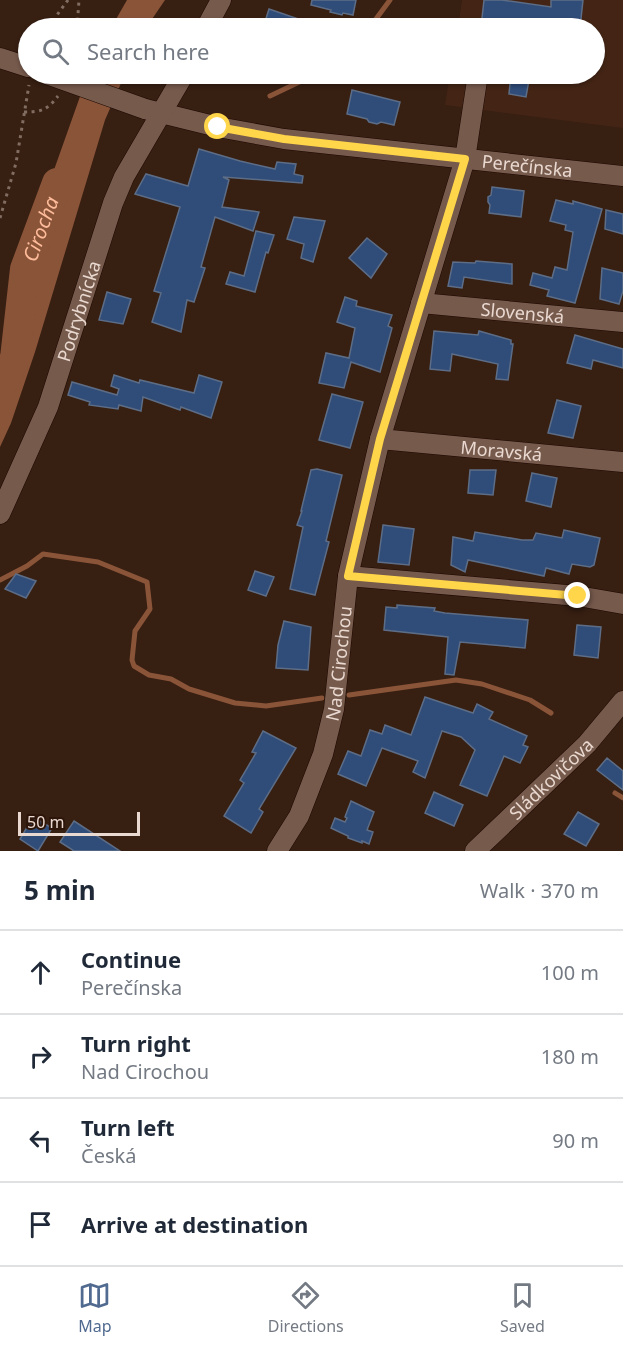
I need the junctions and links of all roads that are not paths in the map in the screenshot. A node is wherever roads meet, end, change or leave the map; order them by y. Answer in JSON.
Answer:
{"nodes":[{"id":1,"x":220,"y":0,"type":"edge"},
{"id":2,"x":211,"y":18,"type":"edge"},
{"id":3,"x":0,"y":58,"type":"edge"},
{"id":4,"x":18,"y":66,"type":"edge"},
{"id":5,"x":67,"y":84,"type":"edge"},
{"id":6,"x":176,"y":84,"type":"edge"},
{"id":7,"x":476,"y":84,"type":"edge"},
{"id":8,"x":153,"y":111,"type":"junction"},
{"id":9,"x":465,"y":159,"type":"junction"},
{"id":10,"x":623,"y":176,"type":"edge"},
{"id":11,"x":421,"y":303,"type":"junction"},
{"id":12,"x":623,"y":322,"type":"edge"},
{"id":13,"x":380,"y":439,"type":"junction"},
{"id":14,"x":623,"y":462,"type":"edge"},
{"id":15,"x":0,"y":514,"type":"edge"},
{"id":16,"x":348,"y":576,"type":"junction"},
{"id":17,"x":623,"y":604,"type":"edge"},
{"id":18,"x":623,"y":701,"type":"edge"},
{"id":19,"x":487,"y":848,"type":"edge"},
{"id":20,"x":277,"y":851,"type":"edge"}],
"edges":[{"from":1,"to":2,"type":"street"},
{"from":3,"to":4,"type":"street","name":"Perečínska"},
{"from":5,"to":8,"type":"street","name":"Perečínska","bridge":true},
{"from":6,"to":8,"type":"street","name":"Podrybnícka"},
{"from":7,"to":9,"type":"street","name":"Nad Cirochou"},
{"from":8,"to":9,"type":"street","name":"Perečínska"},
{"from":8,"to":15,"type":"street","name":"Podrybnícka"},
{"from":9,"to":10,"type":"street","name":"Perečínska"},
{"from":9,"to":11,"type":"street","name":"Nad Cirochou"},
{"from":11,"to":12,"type":"street","name":"Slovenská"},
{"from":11,"to":13,"type":"street","name":"Nad Cirochou"},
{"from":13,"to":14,"type":"street","name":"Moravská"},
{"from":13,"to":16,"type":"street","name":"Nad Cirochou"},
{"from":16,"to":17,"type":"street"},
{"from":16,"to":20,"type":"street","name":"Nad Cirochou"},
{"from":18,"to":19,"type":"street","name":"Sládkovičova"}]}
